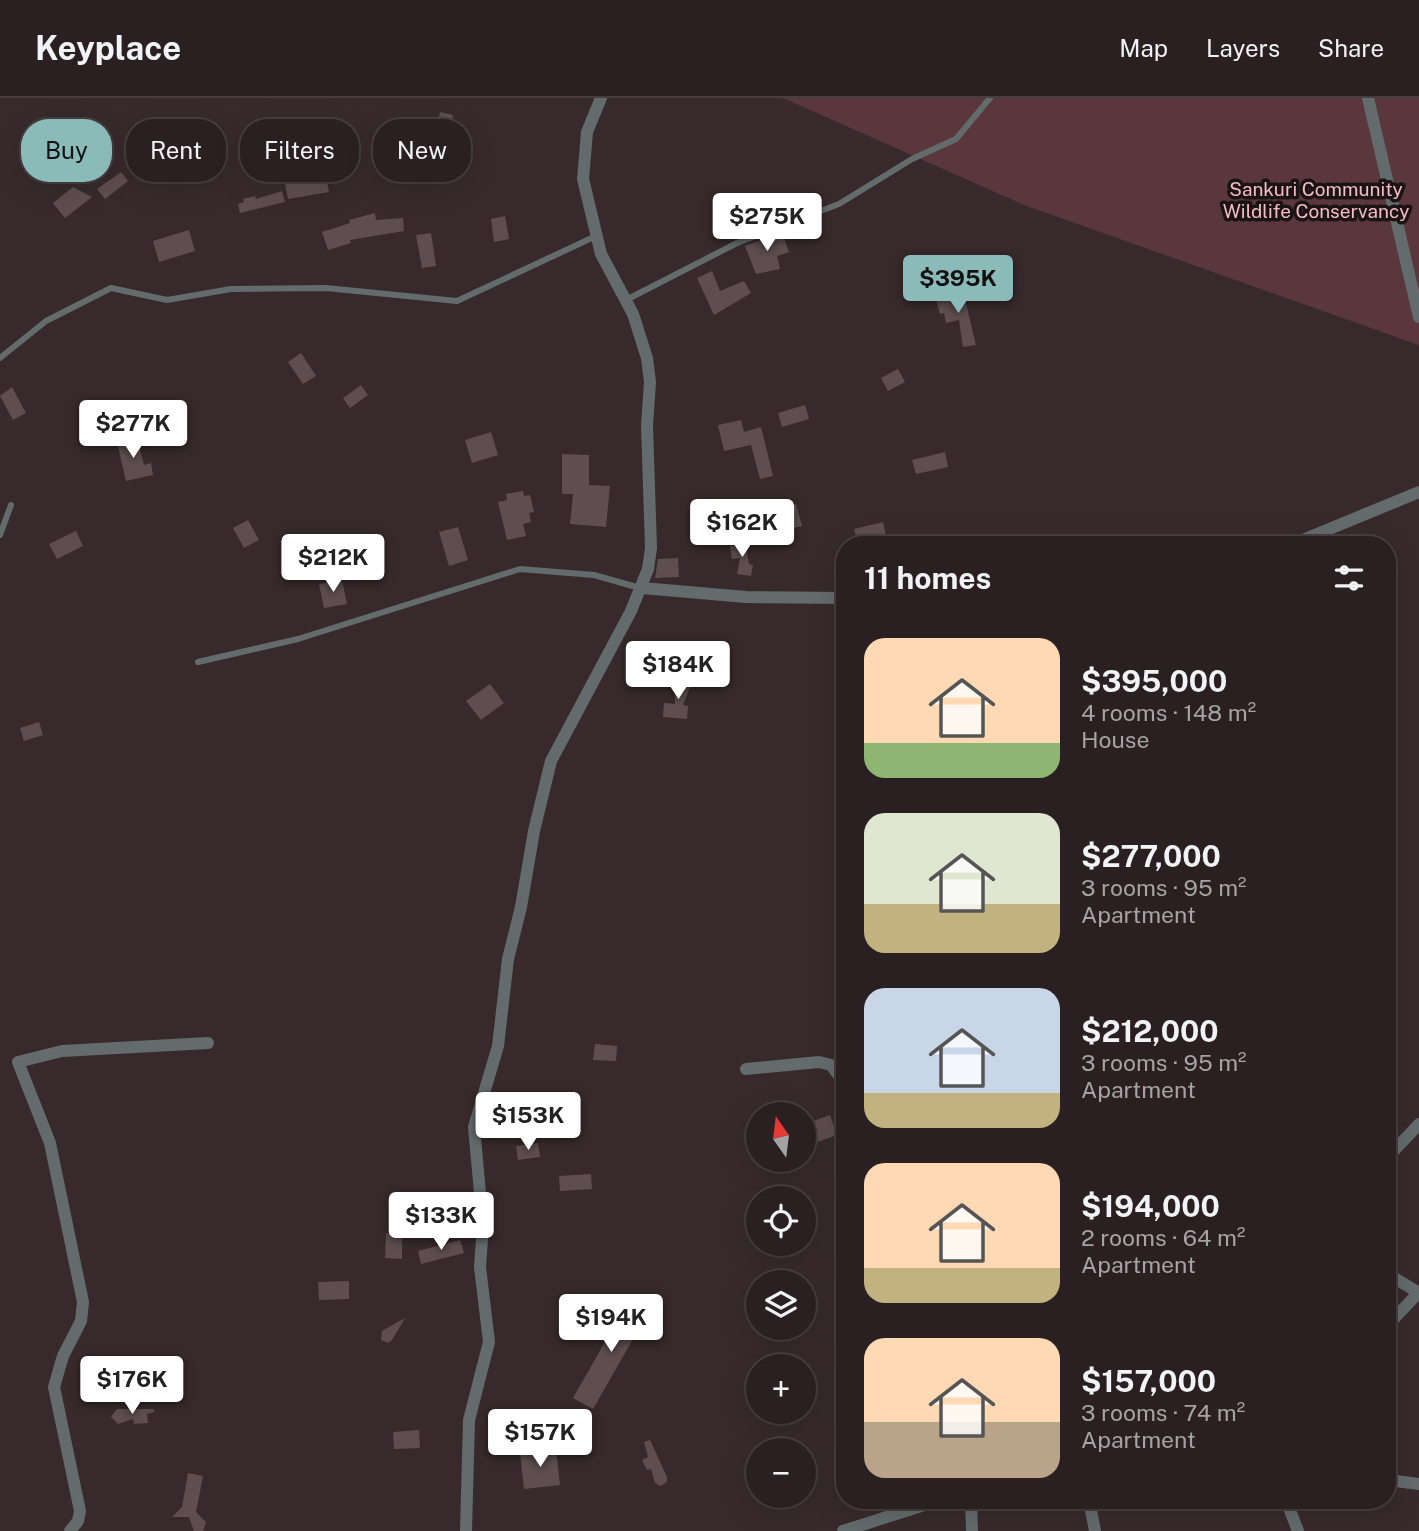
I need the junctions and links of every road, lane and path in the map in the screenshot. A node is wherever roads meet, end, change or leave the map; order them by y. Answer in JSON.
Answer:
{"nodes":[{"id":1,"x":601,"y":98,"type":"edge"},
{"id":2,"x":990,"y":98,"type":"edge"},
{"id":3,"x":1368,"y":98,"type":"edge"},
{"id":4,"x":596,"y":236,"type":"junction"},
{"id":5,"x":625,"y":300,"type":"junction"},
{"id":6,"x":1419,"y":317,"type":"edge"},
{"id":7,"x":0,"y":358,"type":"edge"},
{"id":8,"x":1419,"y":492,"type":"edge"},
{"id":9,"x":10,"y":505,"type":"dead end"},
{"id":10,"x":0,"y":535,"type":"edge"},
{"id":11,"x":1312,"y":536,"type":"edge"},
{"id":12,"x":642,"y":589,"type":"junction"},
{"id":13,"x":836,"y":598,"type":"edge"},
{"id":14,"x":198,"y":662,"type":"dead end"},
{"id":15,"x":208,"y":1043,"type":"dead end"},
{"id":16,"x":746,"y":1069,"type":"dead end"},
{"id":17,"x":836,"y":1072,"type":"edge"},
{"id":18,"x":1419,"y":1124,"type":"edge"},
{"id":19,"x":1396,"y":1148,"type":"edge"},
{"id":20,"x":1396,"y":1279,"type":"edge"},
{"id":21,"x":1419,"y":1292,"type":"edge"},
{"id":22,"x":1396,"y":1316,"type":"edge"},
{"id":23,"x":1396,"y":1481,"type":"edge"},
{"id":24,"x":1419,"y":1484,"type":"edge"},
{"id":25,"x":912,"y":1509,"type":"edge"},
{"id":26,"x":971,"y":1509,"type":"edge"},
{"id":27,"x":1091,"y":1509,"type":"edge"},
{"id":28,"x":1288,"y":1509,"type":"edge"},
{"id":29,"x":1293,"y":1527,"type":"edge"},
{"id":30,"x":70,"y":1531,"type":"edge"},
{"id":31,"x":466,"y":1531,"type":"edge"},
{"id":32,"x":843,"y":1531,"type":"edge"},
{"id":33,"x":972,"y":1531,"type":"edge"},
{"id":34,"x":1095,"y":1531,"type":"edge"}],
"edges":[{"from":1,"to":4,"type":"street"},
{"from":2,"to":5,"type":"lane"},
{"from":3,"to":6,"type":"street"},
{"from":4,"to":5,"type":"street"},
{"from":4,"to":7,"type":"lane"},
{"from":5,"to":12,"type":"street"},
{"from":8,"to":11,"type":"street"},
{"from":9,"to":10,"type":"lane"},
{"from":12,"to":13,"type":"street"},
{"from":12,"to":14,"type":"lane"},
{"from":12,"to":31,"type":"street"},
{"from":15,"to":30,"type":"street"},
{"from":16,"to":17,"type":"street"},
{"from":18,"to":19,"type":"street"},
{"from":20,"to":21,"type":"street"},
{"from":21,"to":22,"type":"street"},
{"from":23,"to":24,"type":"street"},
{"from":25,"to":32,"type":"street"},
{"from":26,"to":33,"type":"street"},
{"from":27,"to":34,"type":"street"},
{"from":28,"to":29,"type":"street"}]}
